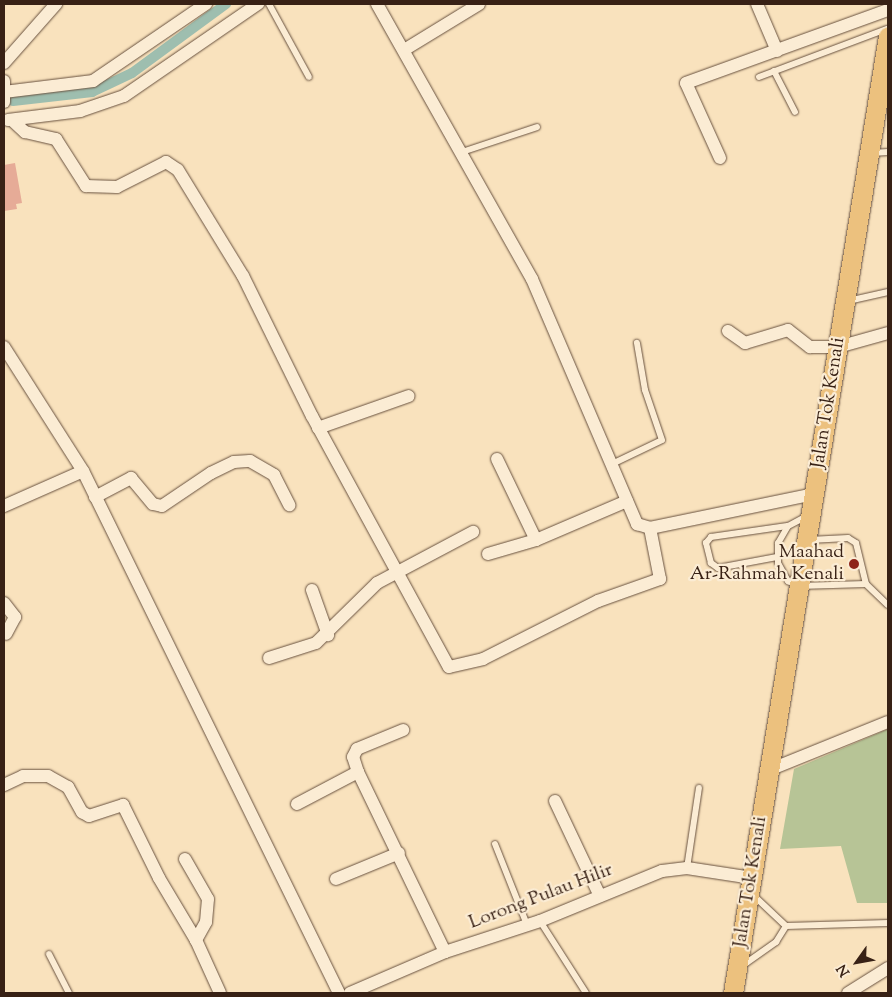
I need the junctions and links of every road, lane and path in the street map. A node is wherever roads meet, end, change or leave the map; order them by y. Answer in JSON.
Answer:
{"nodes":[{"id":1,"x":56,"y":4,"type":"edge"},
{"id":2,"x":206,"y":4,"type":"edge"},
{"id":3,"x":258,"y":4,"type":"edge"},
{"id":4,"x":269,"y":4,"type":"edge"},
{"id":5,"x":377,"y":4,"type":"edge"},
{"id":6,"x":479,"y":4,"type":"edge"},
{"id":7,"x":757,"y":4,"type":"edge"},
{"id":8,"x":888,"y":10,"type":"edge"},
{"id":9,"x":888,"y":29,"type":"edge"},
{"id":10,"x":888,"y":36,"type":"edge"},
{"id":11,"x":404,"y":50,"type":"junction"},
{"id":12,"x":777,"y":51,"type":"junction"},
{"id":13,"x":4,"y":63,"type":"edge"},
{"id":14,"x":886,"y":69,"type":"edge"},
{"id":15,"x":774,"y":71,"type":"junction"},
{"id":16,"x":309,"y":77,"type":"dead end"},
{"id":17,"x":759,"y":77,"type":"dead end"},
{"id":18,"x":4,"y":81,"type":"edge"},
{"id":19,"x":4,"y":92,"type":"edge"},
{"id":20,"x":4,"y":102,"type":"edge"},
{"id":21,"x":794,"y":112,"type":"dead end"},
{"id":22,"x":8,"y":120,"type":"edge"},
{"id":23,"x":537,"y":127,"type":"dead end"},
{"id":24,"x":462,"y":152,"type":"junction"},
{"id":25,"x":888,"y":152,"type":"edge"},
{"id":26,"x":869,"y":153,"type":"junction"},
{"id":27,"x":720,"y":158,"type":"dead end"},
{"id":28,"x":888,"y":292,"type":"edge"},
{"id":29,"x":845,"y":301,"type":"junction"},
{"id":30,"x":728,"y":331,"type":"dead end"},
{"id":31,"x":888,"y":333,"type":"edge"},
{"id":32,"x":637,"y":343,"type":"dead end"},
{"id":33,"x":838,"y":346,"type":"junction"},
{"id":34,"x":4,"y":347,"type":"edge"},
{"id":35,"x":409,"y":396,"type":"dead end"},
{"id":36,"x":318,"y":428,"type":"junction"},
{"id":37,"x":496,"y":459,"type":"dead end"},
{"id":38,"x":612,"y":464,"type":"junction"},
{"id":39,"x":83,"y":471,"type":"junction"},
{"id":40,"x":814,"y":494,"type":"junction"},
{"id":41,"x":95,"y":497,"type":"junction"},
{"id":42,"x":628,"y":501,"type":"junction"},
{"id":43,"x":289,"y":505,"type":"dead end"},
{"id":44,"x":4,"y":506,"type":"edge"},
{"id":45,"x":810,"y":517,"type":"junction"},
{"id":46,"x":788,"y":526,"type":"junction"},
{"id":47,"x":650,"y":528,"type":"junction"},
{"id":48,"x":473,"y":532,"type":"dead end"},
{"id":49,"x":536,"y":540,"type":"junction"},
{"id":50,"x":806,"y":540,"type":"junction"},
{"id":51,"x":488,"y":554,"type":"dead end"},
{"id":52,"x":777,"y":557,"type":"junction"},
{"id":53,"x":397,"y":571,"type":"junction"},
{"id":54,"x":866,"y":584,"type":"junction"},
{"id":55,"x":799,"y":586,"type":"junction"},
{"id":56,"x":312,"y":590,"type":"dead end"},
{"id":57,"x":4,"y":602,"type":"edge"},
{"id":58,"x":888,"y":605,"type":"edge"},
{"id":59,"x":6,"y":634,"type":"dead end"},
{"id":60,"x":328,"y":635,"type":"junction"},
{"id":61,"x":269,"y":658,"type":"dead end"},
{"id":62,"x":888,"y":722,"type":"edge"},
{"id":63,"x":403,"y":730,"type":"dead end"},
{"id":64,"x":769,"y":770,"type":"junction"},
{"id":65,"x":358,"y":772,"type":"junction"},
{"id":66,"x":4,"y":785,"type":"edge"},
{"id":67,"x":699,"y":788,"type":"dead end"},
{"id":68,"x":554,"y":800,"type":"dead end"},
{"id":69,"x":298,"y":804,"type":"dead end"},
{"id":70,"x":495,"y":844,"type":"dead end"},
{"id":71,"x":399,"y":853,"type":"junction"},
{"id":72,"x":185,"y":859,"type":"dead end"},
{"id":73,"x":687,"y":868,"type":"junction"},
{"id":74,"x":336,"y":880,"type":"dead end"},
{"id":75,"x":751,"y":885,"type":"junction"},
{"id":76,"x":600,"y":896,"type":"junction"},
{"id":77,"x":540,"y":920,"type":"junction"},
{"id":78,"x":888,"y":923,"type":"edge"},
{"id":79,"x":527,"y":925,"type":"junction"},
{"id":80,"x":786,"y":926,"type":"junction"},
{"id":81,"x":196,"y":940,"type":"junction"},
{"id":82,"x":445,"y":952,"type":"junction"},
{"id":83,"x":49,"y":954,"type":"dead end"},
{"id":84,"x":888,"y":968,"type":"edge"},
{"id":85,"x":737,"y":970,"type":"junction"},
{"id":86,"x":69,"y":993,"type":"edge"},
{"id":87,"x":220,"y":993,"type":"edge"},
{"id":88,"x":339,"y":993,"type":"edge"},
{"id":89,"x":350,"y":993,"type":"edge"},
{"id":90,"x":586,"y":993,"type":"edge"},
{"id":91,"x":733,"y":993,"type":"edge"},
{"id":92,"x":848,"y":993,"type":"edge"}],
"edges":[{"from":1,"to":13,"type":"street"},
{"from":2,"to":19,"type":"street"},
{"from":3,"to":22,"type":"street"},
{"from":4,"to":16,"type":"lane"},
{"from":5,"to":11,"type":"street"},
{"from":6,"to":11,"type":"street"},
{"from":7,"to":12,"type":"street"},
{"from":8,"to":12,"type":"street"},
{"from":9,"to":15,"type":"lane"},
{"from":10,"to":14,"type":"main road","name":"Jalan Tok Kenali"},
{"from":11,"to":24,"type":"street"},
{"from":12,"to":27,"type":"street"},
{"from":14,"to":26,"type":"main road","name":"Jalan Tok Kenali"},
{"from":15,"to":17,"type":"lane"},
{"from":15,"to":21,"type":"lane"},
{"from":18,"to":19,"type":"street"},
{"from":19,"to":20,"type":"street"},
{"from":22,"to":36,"type":"street"},
{"from":23,"to":24,"type":"lane"},
{"from":24,"to":38,"type":"street"},
{"from":25,"to":26,"type":"lane"},
{"from":26,"to":29,"type":"main road","name":"Jalan Tok Kenali"},
{"from":28,"to":29,"type":"lane"},
{"from":29,"to":33,"type":"main road","name":"Jalan Tok Kenali"},
{"from":30,"to":33,"type":"street"},
{"from":31,"to":33,"type":"street"},
{"from":32,"to":38,"type":"lane"},
{"from":33,"to":40,"type":"main road","name":"Jalan Tok Kenali"},
{"from":34,"to":39,"type":"street"},
{"from":35,"to":36,"type":"street"},
{"from":36,"to":53,"type":"street"},
{"from":37,"to":49,"type":"street"},
{"from":38,"to":42,"type":"street"},
{"from":39,"to":41,"type":"street"},
{"from":39,"to":44,"type":"street"},
{"from":40,"to":45,"type":"main road","name":"Jalan Tok Kenali"},
{"from":40,"to":47,"type":"street"},
{"from":41,"to":43,"type":"street"},
{"from":41,"to":88,"type":"street"},
{"from":42,"to":47,"type":"street"},
{"from":42,"to":49,"type":"street"},
{"from":45,"to":46,"type":"lane"},
{"from":45,"to":50,"type":"main road","name":"Jalan Tok Kenali"},
{"from":46,"to":52,"type":"lane"},
{"from":46,"to":52,"type":"lane"},
{"from":47,"to":53,"type":"street"},
{"from":48,"to":53,"type":"street"},
{"from":49,"to":51,"type":"street"},
{"from":50,"to":54,"type":"lane"},
{"from":50,"to":55,"type":"main road","name":"Jalan Tok Kenali"},
{"from":52,"to":55,"type":"lane"},
{"from":53,"to":60,"type":"street"},
{"from":54,"to":55,"type":"lane"},
{"from":54,"to":58,"type":"lane"},
{"from":55,"to":64,"type":"main road","name":"Jalan Tok Kenali"},
{"from":56,"to":60,"type":"street"},
{"from":57,"to":59,"type":"street"},
{"from":60,"to":61,"type":"street"},
{"from":62,"to":64,"type":"street"},
{"from":63,"to":65,"type":"street"},
{"from":64,"to":75,"type":"main road","name":"Jalan Tok Kenali"},
{"from":65,"to":69,"type":"street"},
{"from":65,"to":71,"type":"street"},
{"from":66,"to":81,"type":"street"},
{"from":67,"to":73,"type":"lane"},
{"from":68,"to":76,"type":"street"},
{"from":70,"to":79,"type":"lane"},
{"from":71,"to":74,"type":"street"},
{"from":71,"to":82,"type":"street"},
{"from":72,"to":81,"type":"street"},
{"from":73,"to":75,"type":"street","name":"Lorong Pulau Hilir"},
{"from":73,"to":76,"type":"street","name":"Lorong Pulau Hilir"},
{"from":75,"to":80,"type":"lane"},
{"from":75,"to":85,"type":"main road","name":"Jalan Tok Kenali"},
{"from":76,"to":77,"type":"street","name":"Lorong Pulau Hilir"},
{"from":77,"to":79,"type":"street","name":"Lorong Pulau Hilir"},
{"from":77,"to":90,"type":"lane"},
{"from":78,"to":80,"type":"lane"},
{"from":79,"to":82,"type":"street","name":"Lorong Pulau Hilir"},
{"from":80,"to":85,"type":"lane"},
{"from":81,"to":87,"type":"street"},
{"from":82,"to":89,"type":"street","name":"Lorong Pulau Hilir"},
{"from":83,"to":86,"type":"lane"},
{"from":84,"to":92,"type":"street"},
{"from":85,"to":91,"type":"main road","name":"Jalan Tok Kenali"}]}
